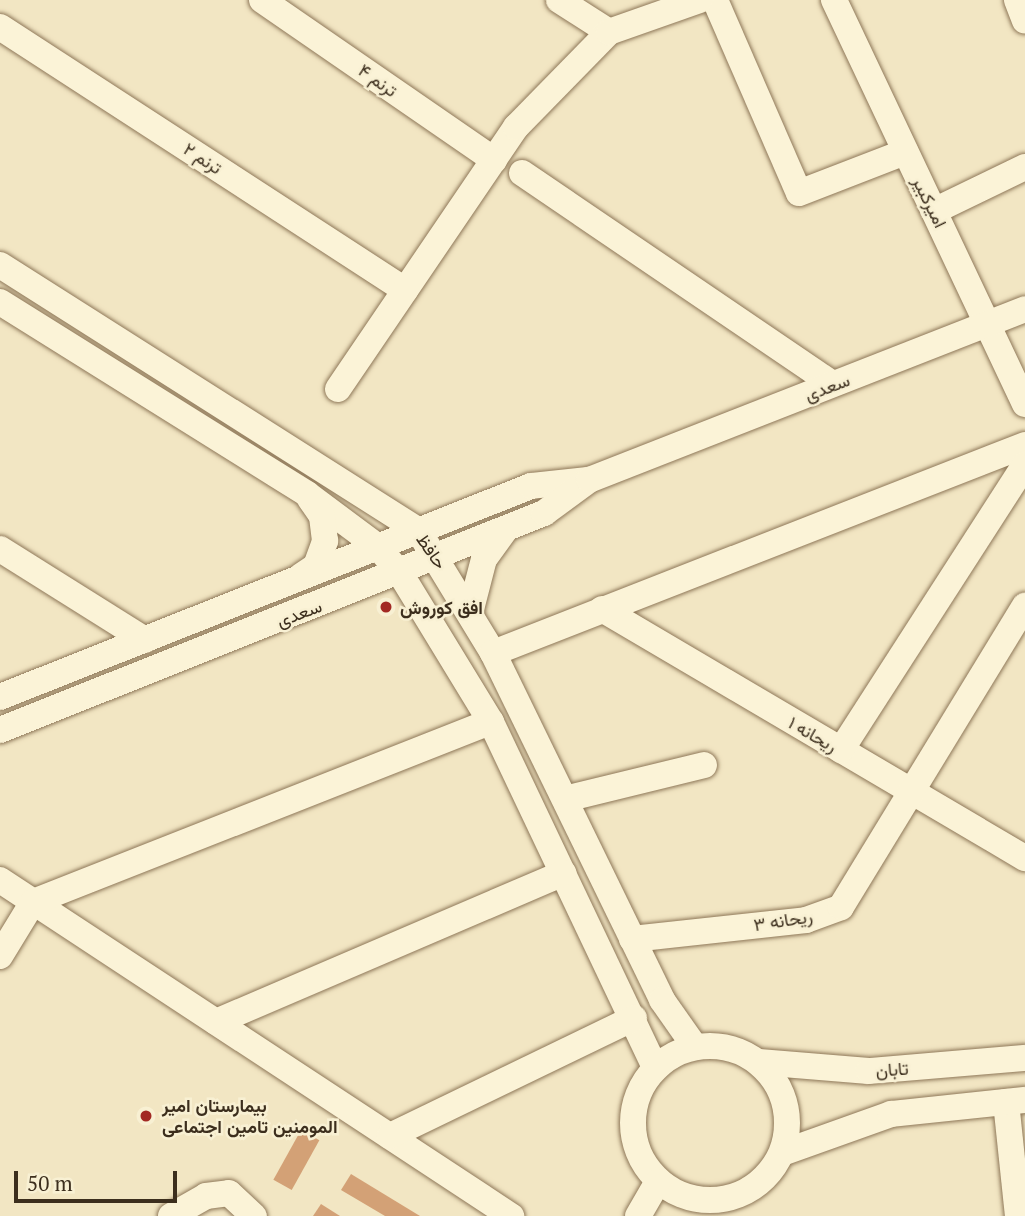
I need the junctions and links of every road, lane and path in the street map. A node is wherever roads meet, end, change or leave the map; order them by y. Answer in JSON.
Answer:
{"nodes":[{"id":1,"x":262,"y":0,"type":"edge"},
{"id":2,"x":559,"y":0,"type":"edge"},
{"id":3,"x":700,"y":0,"type":"edge"},
{"id":4,"x":715,"y":0,"type":"edge"},
{"id":5,"x":834,"y":0,"type":"edge"},
{"id":6,"x":1017,"y":0,"type":"edge"},
{"id":7,"x":1025,"y":21,"type":"edge"},
{"id":8,"x":0,"y":27,"type":"edge"},
{"id":9,"x":610,"y":32,"type":"junction"},
{"id":10,"x":905,"y":152,"type":"junction"},
{"id":11,"x":494,"y":160,"type":"junction"},
{"id":12,"x":1025,"y":167,"type":"edge"},
{"id":13,"x":522,"y":173,"type":"dead end"},
{"id":14,"x":933,"y":211,"type":"junction"},
{"id":15,"x":0,"y":265,"type":"edge"},
{"id":16,"x":405,"y":290,"type":"junction"},
{"id":17,"x":0,"y":302,"type":"edge"},
{"id":18,"x":1025,"y":309,"type":"edge"},
{"id":19,"x":989,"y":323,"type":"junction"},
{"id":20,"x":832,"y":384,"type":"junction"},
{"id":21,"x":338,"y":389,"type":"dead end"},
{"id":22,"x":1025,"y":404,"type":"edge"},
{"id":23,"x":1025,"y":445,"type":"edge"},
{"id":24,"x":1025,"y":464,"type":"edge"},
{"id":25,"x":589,"y":480,"type":"junction"},
{"id":26,"x":307,"y":494,"type":"junction"},
{"id":27,"x":506,"y":529,"type":"junction"},
{"id":28,"x":418,"y":530,"type":"junction"},
{"id":29,"x":378,"y":547,"type":"junction"},
{"id":30,"x":0,"y":549,"type":"edge"},
{"id":31,"x":438,"y":557,"type":"junction"},
{"id":32,"x":400,"y":573,"type":"junction"},
{"id":33,"x":295,"y":580,"type":"junction"},
{"id":34,"x":1025,"y":606,"type":"edge"},
{"id":35,"x":602,"y":609,"type":"junction"},
{"id":36,"x":470,"y":613,"type":"junction"},
{"id":37,"x":145,"y":640,"type":"junction"},
{"id":38,"x":493,"y":653,"type":"junction"},
{"id":39,"x":0,"y":697,"type":"edge"},
{"id":40,"x":491,"y":722,"type":"junction"},
{"id":41,"x":0,"y":730,"type":"edge"},
{"id":42,"x":841,"y":750,"type":"junction"},
{"id":43,"x":704,"y":765,"type":"dead end"},
{"id":44,"x":912,"y":792,"type":"junction"},
{"id":45,"x":565,"y":799,"type":"junction"},
{"id":46,"x":1025,"y":858,"type":"edge"},
{"id":47,"x":563,"y":873,"type":"junction"},
{"id":48,"x":0,"y":880,"type":"edge"},
{"id":49,"x":33,"y":902,"type":"junction"},
{"id":50,"x":632,"y":939,"type":"junction"},
{"id":51,"x":0,"y":956,"type":"edge"},
{"id":52,"x":634,"y":1018,"type":"junction"},
{"id":53,"x":216,"y":1021,"type":"junction"},
{"id":54,"x":695,"y":1047,"type":"junction"},
{"id":55,"x":1025,"y":1058,"type":"edge"},
{"id":56,"x":759,"y":1062,"type":"junction"},
{"id":57,"x":655,"y":1068,"type":"junction"},
{"id":58,"x":1016,"y":1101,"type":"edge"},
{"id":59,"x":390,"y":1136,"type":"junction"},
{"id":60,"x":782,"y":1153,"type":"junction"},
{"id":61,"x":659,"y":1182,"type":"junction"},
{"id":62,"x":678,"y":1206,"type":"edge"},
{"id":63,"x":171,"y":1216,"type":"edge"},
{"id":64,"x":254,"y":1216,"type":"edge"},
{"id":65,"x":511,"y":1216,"type":"edge"},
{"id":66,"x":638,"y":1216,"type":"edge"},
{"id":67,"x":1018,"y":1216,"type":"edge"}],
"edges":[{"from":1,"to":11,"type":"street","name":"ترنم ۴"},
{"from":2,"to":9,"type":"street"},
{"from":3,"to":9,"type":"street"},
{"from":4,"to":10,"type":"street"},
{"from":5,"to":10,"type":"street","name":"امیرکبیر"},
{"from":6,"to":7,"type":"street"},
{"from":8,"to":16,"type":"street","name":"ترنم ۲"},
{"from":9,"to":11,"type":"street"},
{"from":10,"to":14,"type":"street","name":"امیرکبیر"},
{"from":11,"to":16,"type":"street"},
{"from":12,"to":14,"type":"street"},
{"from":13,"to":20,"type":"street"},
{"from":14,"to":19,"type":"street","name":"امیرکبیر"},
{"from":15,"to":28,"type":"street","name":"حافظ"},
{"from":16,"to":21,"type":"street"},
{"from":17,"to":26,"type":"street"},
{"from":18,"to":19,"type":"street","name":"سعدی"},
{"from":19,"to":20,"type":"street","name":"سعدی"},
{"from":19,"to":22,"type":"street","name":"امیرکبیر"},
{"from":20,"to":25,"type":"street","name":"سعدی"},
{"from":23,"to":35,"type":"street"},
{"from":24,"to":42,"type":"street"},
{"from":25,"to":27,"type":"street","name":"سعدی"},
{"from":25,"to":28,"type":"street","name":"سعدی"},
{"from":26,"to":29,"type":"street"},
{"from":26,"to":33,"type":"street"},
{"from":27,"to":31,"type":"street","name":"سعدی"},
{"from":27,"to":36,"type":"street"},
{"from":28,"to":29,"type":"street","name":"سعدی"},
{"from":28,"to":31,"type":"street","name":"حافظ"},
{"from":29,"to":32,"type":"street"},
{"from":29,"to":33,"type":"street","name":"سعدی"},
{"from":30,"to":37,"type":"street"},
{"from":31,"to":32,"type":"street","name":"سعدی"},
{"from":31,"to":36,"type":"street","name":"حافظ"},
{"from":32,"to":40,"type":"street"},
{"from":32,"to":41,"type":"street","name":"سعدی"},
{"from":33,"to":37,"type":"street","name":"سعدی"},
{"from":34,"to":44,"type":"street","name":"ریحانه ۳"},
{"from":35,"to":38,"type":"street"},
{"from":35,"to":42,"type":"street","name":"ریحانه ۱"},
{"from":36,"to":38,"type":"street","name":"حافظ"},
{"from":37,"to":39,"type":"street","name":"سعدی"},
{"from":38,"to":45,"type":"street","name":"حافظ"},
{"from":40,"to":47,"type":"street"},
{"from":40,"to":49,"type":"street"},
{"from":42,"to":44,"type":"street","name":"ریحانه ۱"},
{"from":43,"to":45,"type":"street"},
{"from":44,"to":46,"type":"street","name":"ریحانه ۱"},
{"from":44,"to":50,"type":"street","name":"ریحانه ۳"},
{"from":45,"to":50,"type":"street","name":"حافظ"},
{"from":47,"to":52,"type":"street"},
{"from":47,"to":53,"type":"street"},
{"from":48,"to":49,"type":"street"},
{"from":49,"to":51,"type":"street"},
{"from":49,"to":53,"type":"street"},
{"from":50,"to":54,"type":"street","name":"حافظ"},
{"from":52,"to":57,"type":"street"},
{"from":52,"to":59,"type":"street"},
{"from":53,"to":59,"type":"street"},
{"from":54,"to":56,"type":"street"},
{"from":54,"to":57,"type":"street"},
{"from":55,"to":56,"type":"street","name":"تابان"},
{"from":56,"to":60,"type":"street"},
{"from":57,"to":61,"type":"street"},
{"from":58,"to":60,"type":"street"},
{"from":58,"to":67,"type":"street"},
{"from":59,"to":65,"type":"street"},
{"from":60,"to":62,"type":"street"},
{"from":61,"to":62,"type":"street"},
{"from":61,"to":66,"type":"street"},
{"from":63,"to":64,"type":"street"}]}
